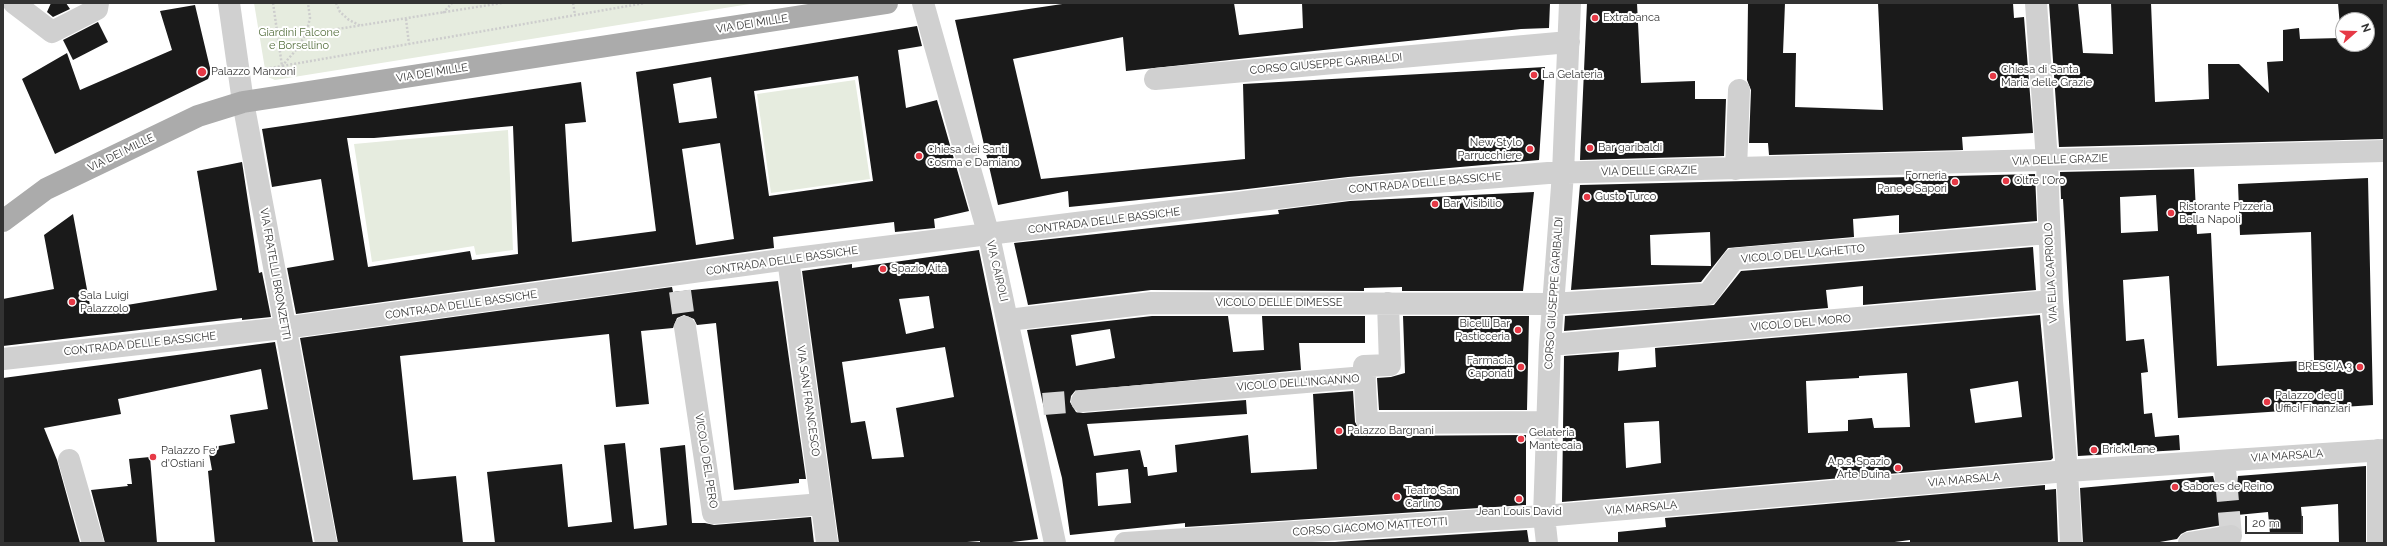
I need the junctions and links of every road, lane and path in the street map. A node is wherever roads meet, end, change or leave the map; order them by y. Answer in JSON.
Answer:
{"nodes":[{"id":1,"x":14,"y":3,"type":"edge"},
{"id":2,"x":98,"y":3,"type":"edge"},
{"id":3,"x":229,"y":3,"type":"edge"},
{"id":4,"x":273,"y":3,"type":"edge"},
{"id":5,"x":308,"y":3,"type":"edge"},
{"id":6,"x":336,"y":3,"type":"edge"},
{"id":7,"x":452,"y":3,"type":"edge"},
{"id":8,"x":502,"y":3,"type":"edge"},
{"id":9,"x":573,"y":3,"type":"edge"},
{"id":10,"x":645,"y":3,"type":"edge"},
{"id":11,"x":887,"y":3,"type":"edge"},
{"id":12,"x":924,"y":3,"type":"edge"},
{"id":13,"x":1570,"y":3,"type":"edge"},
{"id":14,"x":2036,"y":3,"type":"edge"},
{"id":15,"x":443,"y":13,"type":"junction"},
{"id":16,"x":574,"y":15,"type":"junction"},
{"id":17,"x":406,"y":19,"type":"junction"},
{"id":18,"x":361,"y":26,"type":"junction"},
{"id":19,"x":306,"y":34,"type":"junction"},
{"id":20,"x":1569,"y":42,"type":"junction"},
{"id":21,"x":409,"y":44,"type":"junction"},
{"id":22,"x":282,"y":66,"type":"junction"},
{"id":23,"x":265,"y":69,"type":"dead end"},
{"id":24,"x":1154,"y":79,"type":"dead end"},
{"id":25,"x":1739,"y":90,"type":"dead end"},
{"id":26,"x":243,"y":102,"type":"junction"},
{"id":27,"x":2384,"y":151,"type":"edge"},
{"id":28,"x":2047,"y":161,"type":"junction"},
{"id":29,"x":1736,"y":169,"type":"junction"},
{"id":30,"x":1563,"y":173,"type":"junction"},
{"id":31,"x":3,"y":221,"type":"edge"},
{"id":32,"x":2048,"y":233,"type":"junction"},
{"id":33,"x":989,"y":236,"type":"junction"},
{"id":34,"x":788,"y":260,"type":"junction"},
{"id":35,"x":2052,"y":300,"type":"junction"},
{"id":36,"x":1388,"y":303,"type":"junction"},
{"id":37,"x":1551,"y":304,"type":"junction"},
{"id":38,"x":1008,"y":320,"type":"junction"},
{"id":39,"x":685,"y":327,"type":"tunnel mouth"},
{"id":40,"x":284,"y":328,"type":"junction"},
{"id":41,"x":1550,"y":345,"type":"junction"},
{"id":42,"x":3,"y":359,"type":"edge"},
{"id":43,"x":1365,"y":377,"type":"junction"},
{"id":44,"x":1082,"y":401,"type":"tunnel mouth"},
{"id":45,"x":1547,"y":422,"type":"junction"},
{"id":46,"x":2381,"y":450,"type":"edge"},
{"id":47,"x":70,"y":460,"type":"dead end"},
{"id":48,"x":2067,"y":471,"type":"junction"},
{"id":49,"x":822,"y":504,"type":"junction"},
{"id":50,"x":1544,"y":516,"type":"junction"},
{"id":51,"x":2231,"y":536,"type":"dead end"},
{"id":52,"x":93,"y":543,"type":"edge"},
{"id":53,"x":326,"y":543,"type":"edge"},
{"id":54,"x":827,"y":543,"type":"edge"},
{"id":55,"x":1055,"y":543,"type":"edge"},
{"id":56,"x":1125,"y":543,"type":"edge"},
{"id":57,"x":1547,"y":543,"type":"edge"},
{"id":58,"x":2070,"y":543,"type":"edge"},
{"id":59,"x":2190,"y":543,"type":"edge"},
{"id":60,"x":2378,"y":543,"type":"edge"}],
"edges":[{"from":1,"to":2,"type":"street"},
{"from":3,"to":26,"type":"street","name":"VIA FRATELLI BRONZETTI"},
{"from":4,"to":22,"type":"path"},
{"from":5,"to":19,"type":"path"},
{"from":6,"to":18,"type":"path"},
{"from":7,"to":15,"type":"path"},
{"from":8,"to":15,"type":"path"},
{"from":9,"to":16,"type":"path"},
{"from":10,"to":16,"type":"path"},
{"from":11,"to":26,"type":"main road","name":"VIA DEI MILLE"},
{"from":12,"to":33,"type":"street","name":"VIA CAIROLI"},
{"from":13,"to":20,"type":"street","name":"CORSO GIUSEPPE GARIBALDI"},
{"from":14,"to":28,"type":"street","name":"VIA ELIA CAPRIOLO"},
{"from":15,"to":17,"type":"path"},
{"from":16,"to":21,"type":"path"},
{"from":17,"to":18,"type":"path"},
{"from":17,"to":21,"type":"path"},
{"from":18,"to":19,"type":"path"},
{"from":19,"to":22,"type":"path"},
{"from":20,"to":24,"type":"street","name":"CORSO GIUSEPPE GARIBALDI"},
{"from":20,"to":30,"type":"street","name":"CORSO GIUSEPPE GARIBALDI"},
{"from":21,"to":22,"type":"path"},
{"from":22,"to":23,"type":"path"},
{"from":25,"to":29,"type":"street"},
{"from":26,"to":31,"type":"main road","name":"VIA DEI MILLE"},
{"from":26,"to":40,"type":"street","name":"VIA FRATELLI BRONZETTI"},
{"from":27,"to":28,"type":"street","name":"VIA DELLE GRAZIE"},
{"from":28,"to":29,"type":"street","name":"VIA DELLE GRAZIE"},
{"from":28,"to":32,"type":"street","name":"VIA ELIA CAPRIOLO"},
{"from":29,"to":30,"type":"street","name":"VIA DELLE GRAZIE"},
{"from":30,"to":33,"type":"street","name":"CONTRADA DELLE BASSICHE"},
{"from":30,"to":37,"type":"street","name":"CORSO GIUSEPPE GARIBALDI"},
{"from":32,"to":35,"type":"street","name":"VIA ELIA CAPRIOLO"},
{"from":32,"to":37,"type":"street","name":"VICOLO DEL LAGHETTO"},
{"from":33,"to":34,"type":"street","name":"CONTRADA DELLE BASSICHE"},
{"from":33,"to":38,"type":"street","name":"VIA CAIROLI"},
{"from":34,"to":40,"type":"street","name":"CONTRADA DELLE BASSICHE"},
{"from":34,"to":49,"type":"street","name":"VIA SAN FRANCESCO"},
{"from":35,"to":41,"type":"street","name":"VICOLO DEL MORO"},
{"from":35,"to":48,"type":"street","name":"VIA ELIA CAPRIOLO"},
{"from":36,"to":37,"type":"street","name":"VICOLO DELLE DIMESSE"},
{"from":36,"to":38,"type":"street","name":"VICOLO DELLE DIMESSE"},
{"from":36,"to":43,"type":"street"},
{"from":37,"to":41,"type":"street","name":"CORSO GIUSEPPE GARIBALDI"},
{"from":38,"to":55,"type":"street","name":"VIA CAIROLI"},
{"from":39,"to":49,"type":"street","name":"VICOLO DEL PERO"},
{"from":40,"to":42,"type":"street","name":"CONTRADA DELLE BASSICHE"},
{"from":40,"to":53,"type":"street","name":"VIA FRATELLI BRONZETTI"},
{"from":41,"to":45,"type":"street","name":"CORSO GIUSEPPE GARIBALDI"},
{"from":43,"to":44,"type":"street","name":"VICOLO DELL'INGANNO"},
{"from":43,"to":45,"type":"street","name":"VICOLO DELL'INGANNO"},
{"from":45,"to":50,"type":"street","name":"CORSO GIUSEPPE GARIBALDI"},
{"from":46,"to":48,"type":"street","name":"VIA MARSALA"},
{"from":46,"to":60,"type":"street"},
{"from":47,"to":52,"type":"street"},
{"from":48,"to":50,"type":"street","name":"VIA MARSALA"},
{"from":48,"to":58,"type":"street","name":"VIA ELIA CAPRIOLO"},
{"from":49,"to":54,"type":"street","name":"VIA SAN FRANCESCO"},
{"from":50,"to":56,"type":"street","name":"CORSO GIACOMO MATTEOTTI"},
{"from":50,"to":57,"type":"street","name":"CORSO GIUSEPPE GARIBALDI"},
{"from":51,"to":59,"type":"street"}]}
